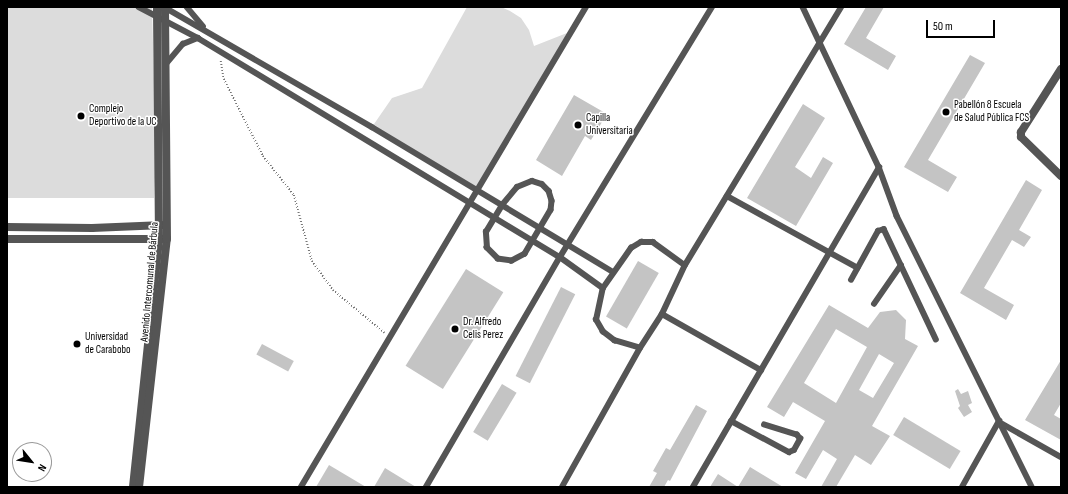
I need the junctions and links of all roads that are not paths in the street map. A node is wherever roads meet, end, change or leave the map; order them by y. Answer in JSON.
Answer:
{"nodes":[{"id":1,"x":139,"y":7,"type":"edge"},
{"id":2,"x":157,"y":7,"type":"edge"},
{"id":3,"x":165,"y":7,"type":"edge"},
{"id":4,"x":187,"y":7,"type":"edge"},
{"id":5,"x":586,"y":7,"type":"edge"},
{"id":6,"x":712,"y":7,"type":"edge"},
{"id":7,"x":803,"y":7,"type":"edge"},
{"id":8,"x":841,"y":7,"type":"edge"},
{"id":9,"x":147,"y":8,"type":"edge"},
{"id":10,"x":157,"y":16,"type":"junction"},
{"id":11,"x":165,"y":21,"type":"junction"},
{"id":12,"x":208,"y":31,"type":"junction"},
{"id":13,"x":198,"y":38,"type":"junction"},
{"id":14,"x":819,"y":42,"type":"junction"},
{"id":15,"x":165,"y":66,"type":"junction"},
{"id":16,"x":1061,"y":69,"type":"edge"},
{"id":17,"x":879,"y":167,"type":"junction"},
{"id":18,"x":1061,"y":176,"type":"edge"},
{"id":19,"x":478,"y":190,"type":"junction"},
{"id":20,"x":727,"y":196,"type":"junction"},
{"id":21,"x":470,"y":203,"type":"junction"},
{"id":22,"x":502,"y":205,"type":"junction"},
{"id":23,"x":494,"y":217,"type":"junction"},
{"id":24,"x":163,"y":225,"type":"junction"},
{"id":25,"x":7,"y":227,"type":"edge"},
{"id":26,"x":540,"y":228,"type":"junction"},
{"id":27,"x":7,"y":239,"type":"edge"},
{"id":28,"x":163,"y":239,"type":"junction"},
{"id":29,"x":533,"y":241,"type":"junction"},
{"id":30,"x":568,"y":245,"type":"junction"},
{"id":31,"x":829,"y":253,"type":"junction"},
{"id":32,"x":560,"y":257,"type":"junction"},
{"id":33,"x":685,"y":265,"type":"junction"},
{"id":34,"x":901,"y":265,"type":"junction"},
{"id":35,"x":858,"y":268,"type":"junction"},
{"id":36,"x":613,"y":272,"type":"junction"},
{"id":37,"x":852,"y":280,"type":"dead end"},
{"id":38,"x":603,"y":288,"type":"junction"},
{"id":39,"x":874,"y":304,"type":"dead end"},
{"id":40,"x":662,"y":314,"type":"junction"},
{"id":41,"x":936,"y":340,"type":"dead end"},
{"id":42,"x":640,"y":348,"type":"junction"},
{"id":43,"x":760,"y":370,"type":"junction"},
{"id":44,"x":731,"y":421,"type":"junction"},
{"id":45,"x":999,"y":421,"type":"junction"},
{"id":46,"x":764,"y":425,"type":"dead end"},
{"id":47,"x":1061,"y":457,"type":"edge"},
{"id":48,"x":133,"y":487,"type":"edge"},
{"id":49,"x":139,"y":487,"type":"edge"},
{"id":50,"x":301,"y":487,"type":"edge"},
{"id":51,"x":426,"y":487,"type":"edge"},
{"id":52,"x":562,"y":487,"type":"edge"},
{"id":53,"x":693,"y":487,"type":"edge"},
{"id":54,"x":962,"y":487,"type":"edge"},
{"id":55,"x":1032,"y":487,"type":"edge"}],
"edges":[{"from":1,"to":9,"type":"lane"},
{"from":2,"to":10,"type":"street","name":"Avenido Intercomunal de Bárbula"},
{"from":3,"to":11,"type":"street","name":"Avenido Intercomunal de Bárbula"},
{"from":3,"to":12,"type":"lane"},
{"from":4,"to":12,"type":"lane"},
{"from":5,"to":19,"type":"lane"},
{"from":6,"to":30,"type":"lane"},
{"from":7,"to":14,"type":"lane"},
{"from":8,"to":14,"type":"lane"},
{"from":9,"to":10,"type":"lane"},
{"from":10,"to":11,"type":"lane"},
{"from":10,"to":24,"type":"street","name":"Avenido Intercomunal de Bárbula"},
{"from":11,"to":13,"type":"lane"},
{"from":11,"to":15,"type":"street","name":"Avenido Intercomunal de Bárbula"},
{"from":12,"to":19,"type":"lane"},
{"from":13,"to":15,"type":"lane"},
{"from":13,"to":21,"type":"lane"},
{"from":14,"to":17,"type":"lane"},
{"from":14,"to":20,"type":"lane"},
{"from":15,"to":24,"type":"street","name":"Avenido Intercomunal de Bárbula"},
{"from":16,"to":18,"type":"street"},
{"from":17,"to":31,"type":"lane"},
{"from":17,"to":45,"type":"lane"},
{"from":19,"to":21,"type":"lane"},
{"from":19,"to":22,"type":"lane"},
{"from":20,"to":31,"type":"lane"},
{"from":20,"to":33,"type":"lane"},
{"from":21,"to":23,"type":"lane"},
{"from":21,"to":50,"type":"lane"},
{"from":22,"to":23,"type":"lane"},
{"from":22,"to":26,"type":"lane"},
{"from":22,"to":26,"type":"lane"},
{"from":23,"to":29,"type":"lane"},
{"from":23,"to":29,"type":"lane"},
{"from":24,"to":25,"type":"street"},
{"from":24,"to":28,"type":"street","name":"Avenido Intercomunal de Bárbula"},
{"from":26,"to":29,"type":"lane"},
{"from":26,"to":30,"type":"lane"},
{"from":27,"to":28,"type":"street"},
{"from":28,"to":48,"type":"street","name":"Avenido Intercomunal de Bárbula"},
{"from":28,"to":49,"type":"street","name":"Avenido Intercomunal de Bárbula"},
{"from":29,"to":32,"type":"lane"},
{"from":30,"to":32,"type":"lane"},
{"from":30,"to":36,"type":"lane"},
{"from":31,"to":35,"type":"lane"},
{"from":31,"to":43,"type":"lane"},
{"from":32,"to":38,"type":"lane"},
{"from":32,"to":51,"type":"lane"},
{"from":33,"to":36,"type":"lane"},
{"from":33,"to":40,"type":"lane"},
{"from":34,"to":35,"type":"lane"},
{"from":34,"to":39,"type":"lane"},
{"from":34,"to":41,"type":"lane"},
{"from":35,"to":37,"type":"lane"},
{"from":36,"to":38,"type":"lane"},
{"from":38,"to":42,"type":"lane"},
{"from":40,"to":42,"type":"lane"},
{"from":40,"to":43,"type":"lane"},
{"from":42,"to":52,"type":"lane"},
{"from":43,"to":44,"type":"lane"},
{"from":44,"to":46,"type":"lane"},
{"from":44,"to":53,"type":"lane"},
{"from":45,"to":47,"type":"lane"},
{"from":45,"to":54,"type":"lane"},
{"from":45,"to":55,"type":"lane"}]}
